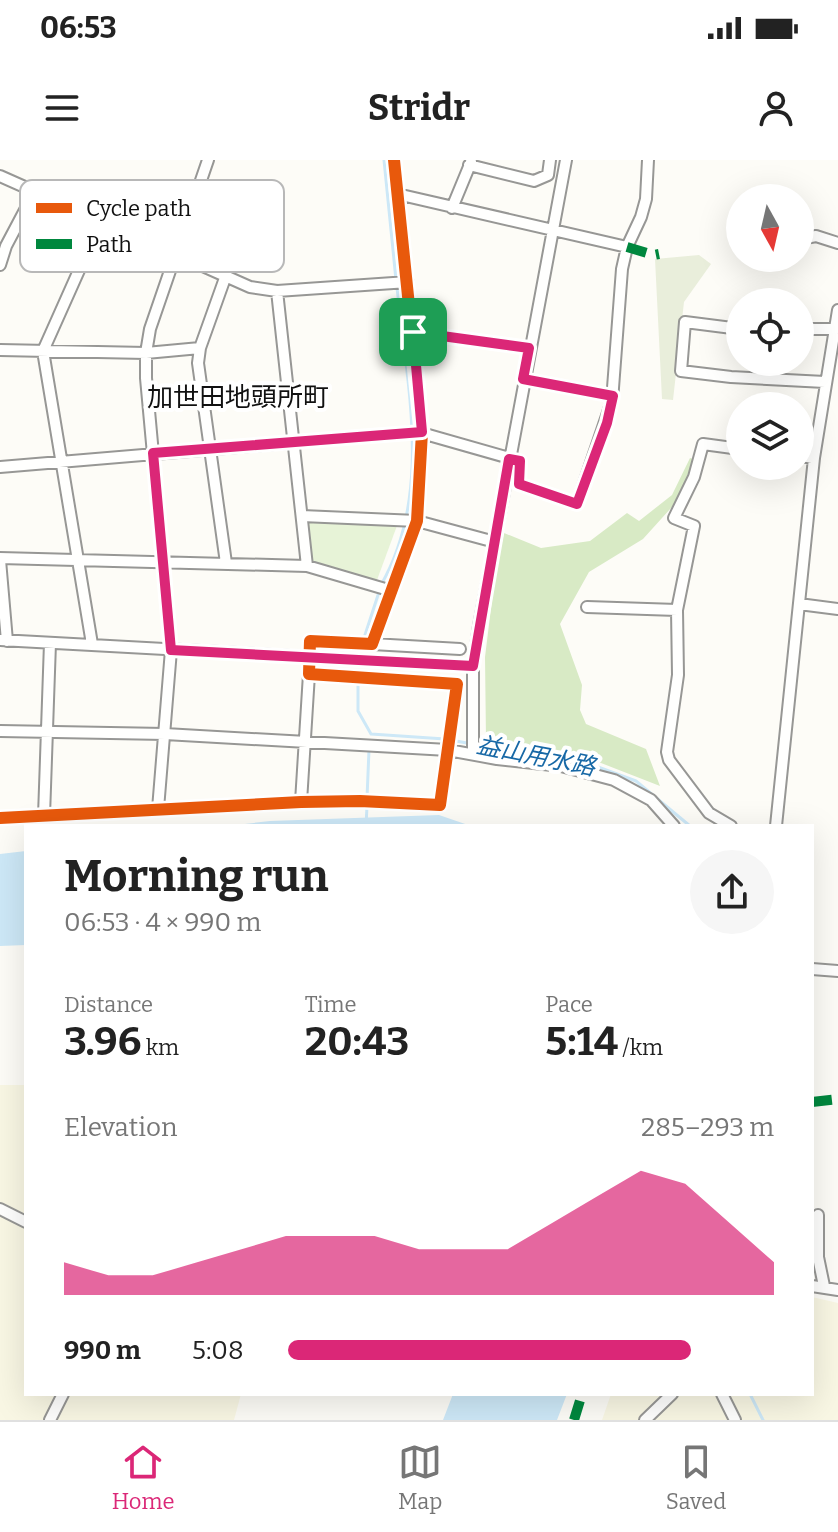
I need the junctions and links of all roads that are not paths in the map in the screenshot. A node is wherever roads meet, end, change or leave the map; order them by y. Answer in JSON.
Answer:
{"nodes":[{"id":1,"x":208,"y":160,"type":"edge"},
{"id":2,"x":394,"y":160,"type":"edge"},
{"id":3,"x":566,"y":160,"type":"edge"},
{"id":4,"x":648,"y":160,"type":"edge"},
{"id":5,"x":550,"y":162,"type":"edge"},
{"id":6,"x":470,"y":163,"type":"edge"},
{"id":7,"x":0,"y":176,"type":"edge"},
{"id":8,"x":201,"y":180,"type":"edge"},
{"id":9,"x":20,"y":186,"type":"edge"},
{"id":10,"x":397,"y":194,"type":"junction"},
{"id":11,"x":452,"y":208,"type":"junction"},
{"id":12,"x":20,"y":220,"type":"edge"},
{"id":13,"x":551,"y":229,"type":"junction"},
{"id":14,"x":814,"y":236,"type":"edge"},
{"id":15,"x":838,"y":243,"type":"edge"},
{"id":16,"x":627,"y":247,"type":"junction"},
{"id":17,"x":0,"y":265,"type":"edge"},
{"id":18,"x":78,"y":272,"type":"edge"},
{"id":19,"x":170,"y":272,"type":"edge"},
{"id":20,"x":212,"y":272,"type":"edge"},
{"id":21,"x":225,"y":278,"type":"junction"},
{"id":22,"x":408,"y":282,"type":"junction"},
{"id":23,"x":277,"y":291,"type":"junction"},
{"id":24,"x":838,"y":310,"type":"edge"},
{"id":25,"x":726,"y":327,"type":"edge"},
{"id":26,"x":814,"y":329,"type":"edge"},
{"id":27,"x":835,"y":329,"type":"junction"},
{"id":28,"x":413,"y":332,"type":"junction"},
{"id":29,"x":200,"y":348,"type":"junction"},
{"id":30,"x":529,"y":348,"type":"junction"},
{"id":31,"x":0,"y":350,"type":"edge"},
{"id":32,"x":43,"y":351,"type":"junction"},
{"id":33,"x":146,"y":353,"type":"junction"},
{"id":34,"x":523,"y":379,"type":"junction"},
{"id":35,"x":825,"y":382,"type":"junction"},
{"id":36,"x":613,"y":396,"type":"junction"},
{"id":37,"x":420,"y":432,"type":"junction"},
{"id":38,"x":293,"y":441,"type":"junction"},
{"id":39,"x":726,"y":447,"type":"edge"},
{"id":40,"x":210,"y":448,"type":"junction"},
{"id":41,"x":153,"y":453,"type":"junction"},
{"id":42,"x":814,"y":458,"type":"edge"},
{"id":43,"x":509,"y":459,"type":"junction"},
{"id":44,"x":62,"y":461,"type":"junction"},
{"id":45,"x":0,"y":467,"type":"edge"},
{"id":46,"x":812,"y":480,"type":"edge"},
{"id":47,"x":302,"y":516,"type":"junction"},
{"id":48,"x":415,"y":520,"type":"junction"},
{"id":49,"x":495,"y":542,"type":"junction"},
{"id":50,"x":0,"y":559,"type":"edge"},
{"id":51,"x":77,"y":561,"type":"junction"},
{"id":52,"x":163,"y":561,"type":"junction"},
{"id":53,"x":226,"y":563,"type":"junction"},
{"id":54,"x":307,"y":566,"type":"junction"},
{"id":55,"x":384,"y":589,"type":"junction"},
{"id":56,"x":799,"y":604,"type":"junction"},
{"id":57,"x":587,"y":607,"type":"dead end"},
{"id":58,"x":838,"y":609,"type":"edge"},
{"id":59,"x":677,"y":610,"type":"junction"},
{"id":60,"x":3,"y":641,"type":"edge"},
{"id":61,"x":50,"y":643,"type":"junction"},
{"id":62,"x":92,"y":644,"type":"junction"},
{"id":63,"x":372,"y":644,"type":"junction"},
{"id":64,"x":460,"y":649,"type":"dead end"},
{"id":65,"x":171,"y":650,"type":"junction"},
{"id":66,"x":310,"y":657,"type":"junction"},
{"id":67,"x":473,"y":666,"type":"junction"},
{"id":68,"x":309,"y":674,"type":"junction"},
{"id":69,"x":0,"y":731,"type":"edge"},
{"id":70,"x":45,"y":731,"type":"junction"},
{"id":71,"x":165,"y":734,"type":"junction"},
{"id":72,"x":303,"y":742,"type":"junction"},
{"id":73,"x":448,"y":743,"type":"junction"},
{"id":74,"x":472,"y":746,"type":"junction"},
{"id":75,"x":301,"y":802,"type":"junction"},
{"id":76,"x":158,"y":809,"type":"junction"},
{"id":77,"x":44,"y":816,"type":"junction"},
{"id":78,"x":0,"y":818,"type":"edge"},
{"id":79,"x":672,"y":824,"type":"edge"},
{"id":80,"x":728,"y":824,"type":"edge"},
{"id":81,"x":776,"y":824,"type":"edge"},
{"id":82,"x":814,"y":969,"type":"edge"},
{"id":83,"x":838,"y":971,"type":"edge"},
{"id":84,"x":0,"y":1209,"type":"edge"},
{"id":85,"x":818,"y":1215,"type":"dead end"},
{"id":86,"x":24,"y":1221,"type":"edge"},
{"id":87,"x":814,"y":1286,"type":"edge"},
{"id":88,"x":824,"y":1286,"type":"junction"},
{"id":89,"x":838,"y":1290,"type":"edge"},
{"id":90,"x":62,"y":1396,"type":"edge"},
{"id":91,"x":670,"y":1396,"type":"edge"},
{"id":92,"x":723,"y":1396,"type":"edge"},
{"id":93,"x":50,"y":1420,"type":"edge"},
{"id":94,"x":645,"y":1420,"type":"edge"},
{"id":95,"x":735,"y":1420,"type":"edge"}],
"edges":[{"from":1,"to":8,"type":"street"},
{"from":2,"to":10,"type":"street"},
{"from":3,"to":13,"type":"street"},
{"from":4,"to":16,"type":"street"},
{"from":5,"to":6,"type":"street"},
{"from":6,"to":11,"type":"street"},
{"from":7,"to":9,"type":"street"},
{"from":10,"to":11,"type":"street"},
{"from":10,"to":22,"type":"street"},
{"from":11,"to":13,"type":"street"},
{"from":12,"to":17,"type":"street"},
{"from":13,"to":16,"type":"street"},
{"from":13,"to":30,"type":"street"},
{"from":14,"to":15,"type":"street"},
{"from":16,"to":36,"type":"street"},
{"from":18,"to":32,"type":"street"},
{"from":19,"to":33,"type":"street"},
{"from":20,"to":21,"type":"street"},
{"from":21,"to":23,"type":"street"},
{"from":21,"to":29,"type":"street"},
{"from":22,"to":23,"type":"street"},
{"from":22,"to":28,"type":"street"},
{"from":23,"to":38,"type":"street"},
{"from":24,"to":27,"type":"street"},
{"from":25,"to":35,"type":"street"},
{"from":26,"to":27,"type":"street"},
{"from":27,"to":35,"type":"street"},
{"from":28,"to":30,"type":"street"},
{"from":28,"to":37,"type":"street"},
{"from":29,"to":33,"type":"street"},
{"from":29,"to":40,"type":"street"},
{"from":30,"to":34,"type":"street"},
{"from":31,"to":32,"type":"street"},
{"from":32,"to":33,"type":"street"},
{"from":32,"to":44,"type":"street"},
{"from":33,"to":41,"type":"street"},
{"from":34,"to":36,"type":"street"},
{"from":34,"to":43,"type":"street"},
{"from":35,"to":42,"type":"street"},
{"from":36,"to":43,"type":"street"},
{"from":37,"to":38,"type":"street"},
{"from":37,"to":43,"type":"street"},
{"from":37,"to":48,"type":"street"},
{"from":38,"to":40,"type":"street"},
{"from":38,"to":47,"type":"street"},
{"from":39,"to":59,"type":"street"},
{"from":40,"to":41,"type":"street"},
{"from":40,"to":53,"type":"street"},
{"from":41,"to":44,"type":"street"},
{"from":41,"to":52,"type":"street"},
{"from":43,"to":49,"type":"street"},
{"from":44,"to":45,"type":"street"},
{"from":44,"to":51,"type":"street"},
{"from":46,"to":56,"type":"street"},
{"from":47,"to":48,"type":"street"},
{"from":47,"to":54,"type":"street"},
{"from":48,"to":49,"type":"street"},
{"from":48,"to":55,"type":"street"},
{"from":49,"to":67,"type":"street"},
{"from":50,"to":51,"type":"street"},
{"from":50,"to":60,"type":"street"},
{"from":51,"to":52,"type":"street"},
{"from":51,"to":62,"type":"street"},
{"from":52,"to":53,"type":"street"},
{"from":52,"to":65,"type":"street"},
{"from":53,"to":54,"type":"street"},
{"from":54,"to":55,"type":"street"},
{"from":55,"to":63,"type":"street"},
{"from":56,"to":58,"type":"street"},
{"from":56,"to":81,"type":"street"},
{"from":57,"to":59,"type":"street"},
{"from":59,"to":80,"type":"street"},
{"from":60,"to":61,"type":"street"},
{"from":61,"to":62,"type":"street"},
{"from":61,"to":70,"type":"street"},
{"from":62,"to":65,"type":"street"},
{"from":63,"to":64,"type":"street"},
{"from":63,"to":66,"type":"street"},
{"from":65,"to":66,"type":"street"},
{"from":65,"to":71,"type":"street"},
{"from":66,"to":67,"type":"street"},
{"from":66,"to":68,"type":"street"},
{"from":67,"to":74,"type":"street"},
{"from":68,"to":72,"type":"street"},
{"from":68,"to":73,"type":"street"},
{"from":69,"to":70,"type":"street"},
{"from":70,"to":71,"type":"street"},
{"from":70,"to":77,"type":"street"},
{"from":71,"to":72,"type":"street"},
{"from":71,"to":76,"type":"street"},
{"from":72,"to":73,"type":"street"},
{"from":72,"to":75,"type":"street"},
{"from":73,"to":74,"type":"street"},
{"from":73,"to":75,"type":"street"},
{"from":74,"to":79,"type":"street"},
{"from":75,"to":76,"type":"street"},
{"from":76,"to":77,"type":"street"},
{"from":77,"to":78,"type":"street"},
{"from":82,"to":83,"type":"street"},
{"from":84,"to":86,"type":"street"},
{"from":85,"to":88,"type":"street"},
{"from":87,"to":88,"type":"street"},
{"from":88,"to":89,"type":"street"},
{"from":90,"to":93,"type":"street"},
{"from":91,"to":94,"type":"street"},
{"from":92,"to":95,"type":"street"}]}
